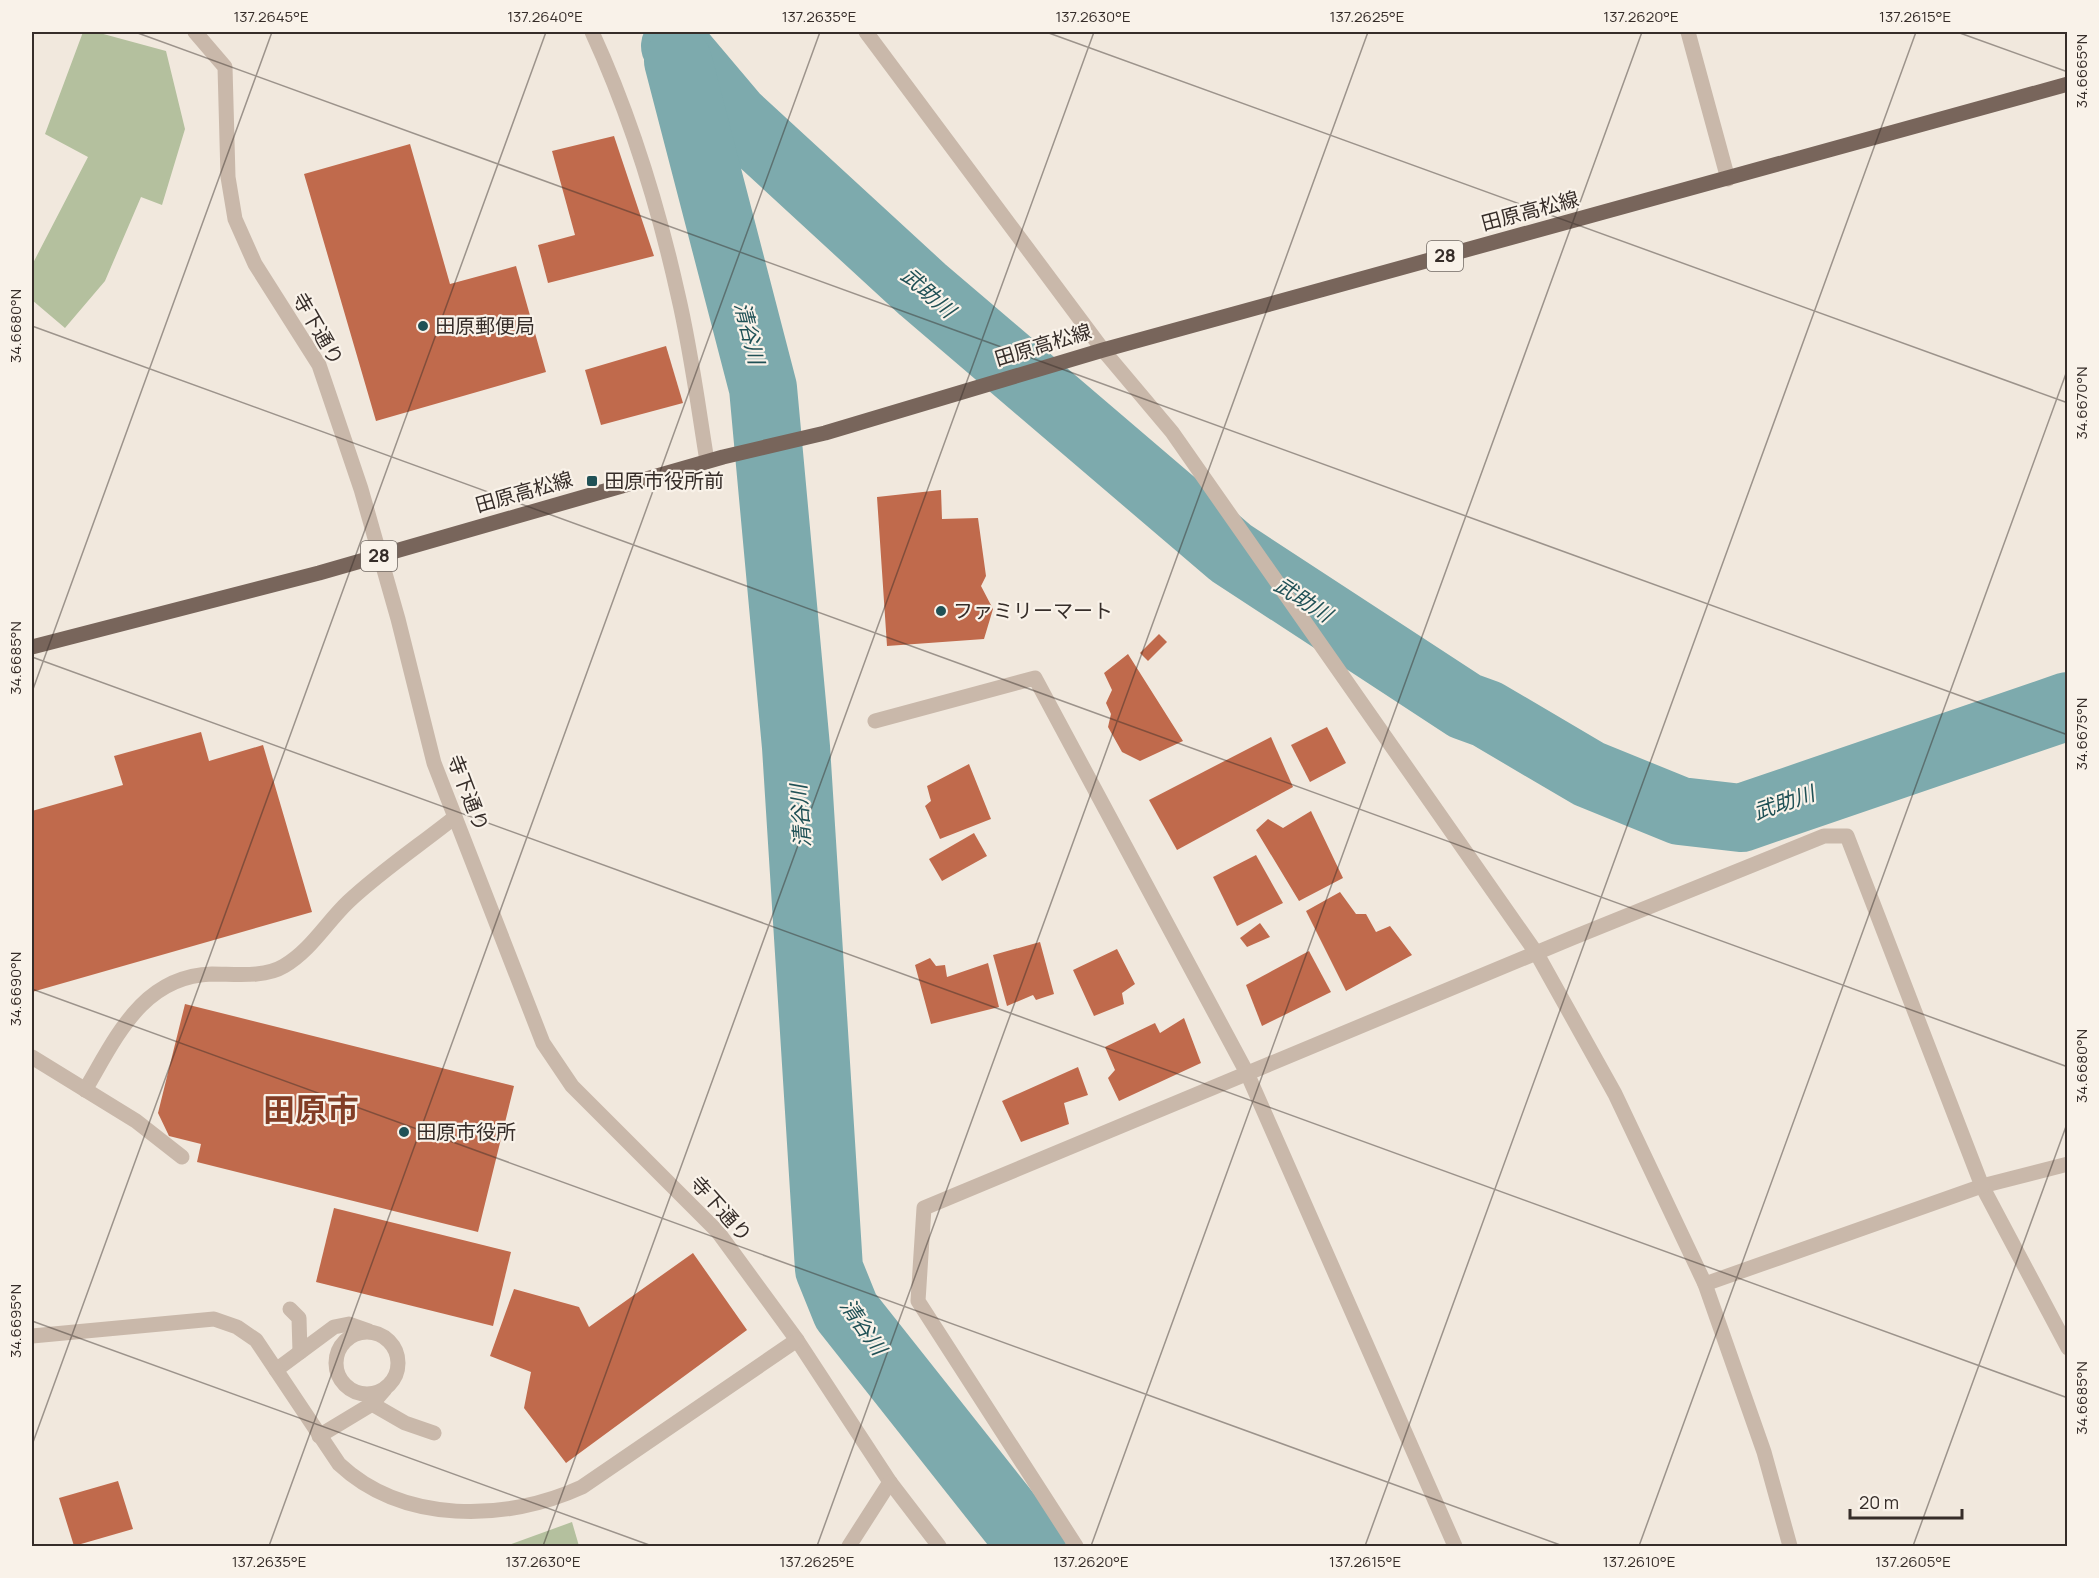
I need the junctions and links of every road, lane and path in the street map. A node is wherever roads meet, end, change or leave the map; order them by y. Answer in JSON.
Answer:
{"nodes":[{"id":1,"x":195,"y":32,"type":"edge"},
{"id":2,"x":592,"y":32,"type":"edge"},
{"id":3,"x":866,"y":32,"type":"edge"},
{"id":4,"x":1688,"y":32,"type":"edge"},
{"id":5,"x":2067,"y":84,"type":"edge"},
{"id":6,"x":1728,"y":179,"type":"junction"},
{"id":7,"x":1103,"y":350,"type":"junction"},
{"id":8,"x":707,"y":461,"type":"junction"},
{"id":9,"x":379,"y":556,"type":"junction"},
{"id":10,"x":32,"y":647,"type":"edge"},
{"id":11,"x":875,"y":721,"type":"dead end"},
{"id":12,"x":455,"y":817,"type":"junction"},
{"id":13,"x":1537,"y":954,"type":"junction"},
{"id":14,"x":32,"y":1057,"type":"edge"},
{"id":15,"x":1246,"y":1073,"type":"junction"},
{"id":16,"x":85,"y":1090,"type":"junction"},
{"id":17,"x":182,"y":1157,"type":"dead end"},
{"id":18,"x":2067,"y":1164,"type":"edge"},
{"id":19,"x":1982,"y":1186,"type":"junction"},
{"id":20,"x":1705,"y":1284,"type":"junction"},
{"id":21,"x":290,"y":1309,"type":"dead end"},
{"id":22,"x":371,"y":1332,"type":"junction"},
{"id":23,"x":32,"y":1336,"type":"edge"},
{"id":24,"x":797,"y":1340,"type":"junction"},
{"id":25,"x":2067,"y":1348,"type":"edge"},
{"id":26,"x":300,"y":1352,"type":"junction"},
{"id":27,"x":276,"y":1370,"type":"junction"},
{"id":28,"x":389,"y":1385,"type":"junction"},
{"id":29,"x":372,"y":1404,"type":"junction"},
{"id":30,"x":434,"y":1432,"type":"dead end"},
{"id":31,"x":319,"y":1436,"type":"junction"},
{"id":32,"x":890,"y":1482,"type":"junction"},
{"id":33,"x":849,"y":1546,"type":"edge"},
{"id":34,"x":939,"y":1546,"type":"edge"},
{"id":35,"x":1076,"y":1546,"type":"edge"},
{"id":36,"x":1453,"y":1546,"type":"edge"},
{"id":37,"x":1790,"y":1546,"type":"edge"}],
"edges":[{"from":1,"to":9,"type":"street","name":"寺下通り"},
{"from":2,"to":8,"type":"street"},
{"from":3,"to":7,"type":"street"},
{"from":4,"to":6,"type":"street"},
{"from":5,"to":6,"type":"main road","name":"田原高松線","number":"28"},
{"from":6,"to":7,"type":"main road","name":"田原高松線","number":"28"},
{"from":7,"to":8,"type":"main road","name":"田原高松線","number":"28"},
{"from":7,"to":13,"type":"street"},
{"from":8,"to":9,"type":"main road","name":"田原高松線","number":"28"},
{"from":9,"to":10,"type":"main road","name":"田原高松線","number":"28"},
{"from":9,"to":12,"type":"street","name":"寺下通り"},
{"from":11,"to":15,"type":"street"},
{"from":12,"to":16,"type":"street"},
{"from":12,"to":24,"type":"street","name":"寺下通り"},
{"from":13,"to":15,"type":"street"},
{"from":13,"to":19,"type":"street"},
{"from":13,"to":20,"type":"street"},
{"from":14,"to":16,"type":"street"},
{"from":15,"to":35,"type":"street"},
{"from":15,"to":36,"type":"street"},
{"from":16,"to":17,"type":"street"},
{"from":18,"to":19,"type":"street"},
{"from":19,"to":20,"type":"street"},
{"from":19,"to":25,"type":"street"},
{"from":20,"to":37,"type":"street"},
{"from":21,"to":26,"type":"street"},
{"from":22,"to":26,"type":"street"},
{"from":22,"to":28,"type":"street"},
{"from":22,"to":28,"type":"street"},
{"from":23,"to":27,"type":"street"},
{"from":24,"to":31,"type":"street"},
{"from":24,"to":32,"type":"street","name":"寺下通り"},
{"from":26,"to":27,"type":"street"},
{"from":27,"to":31,"type":"street"},
{"from":28,"to":29,"type":"street"},
{"from":29,"to":30,"type":"street"},
{"from":29,"to":31,"type":"street"},
{"from":32,"to":33,"type":"street"},
{"from":32,"to":34,"type":"street","name":"寺下通り"}]}
